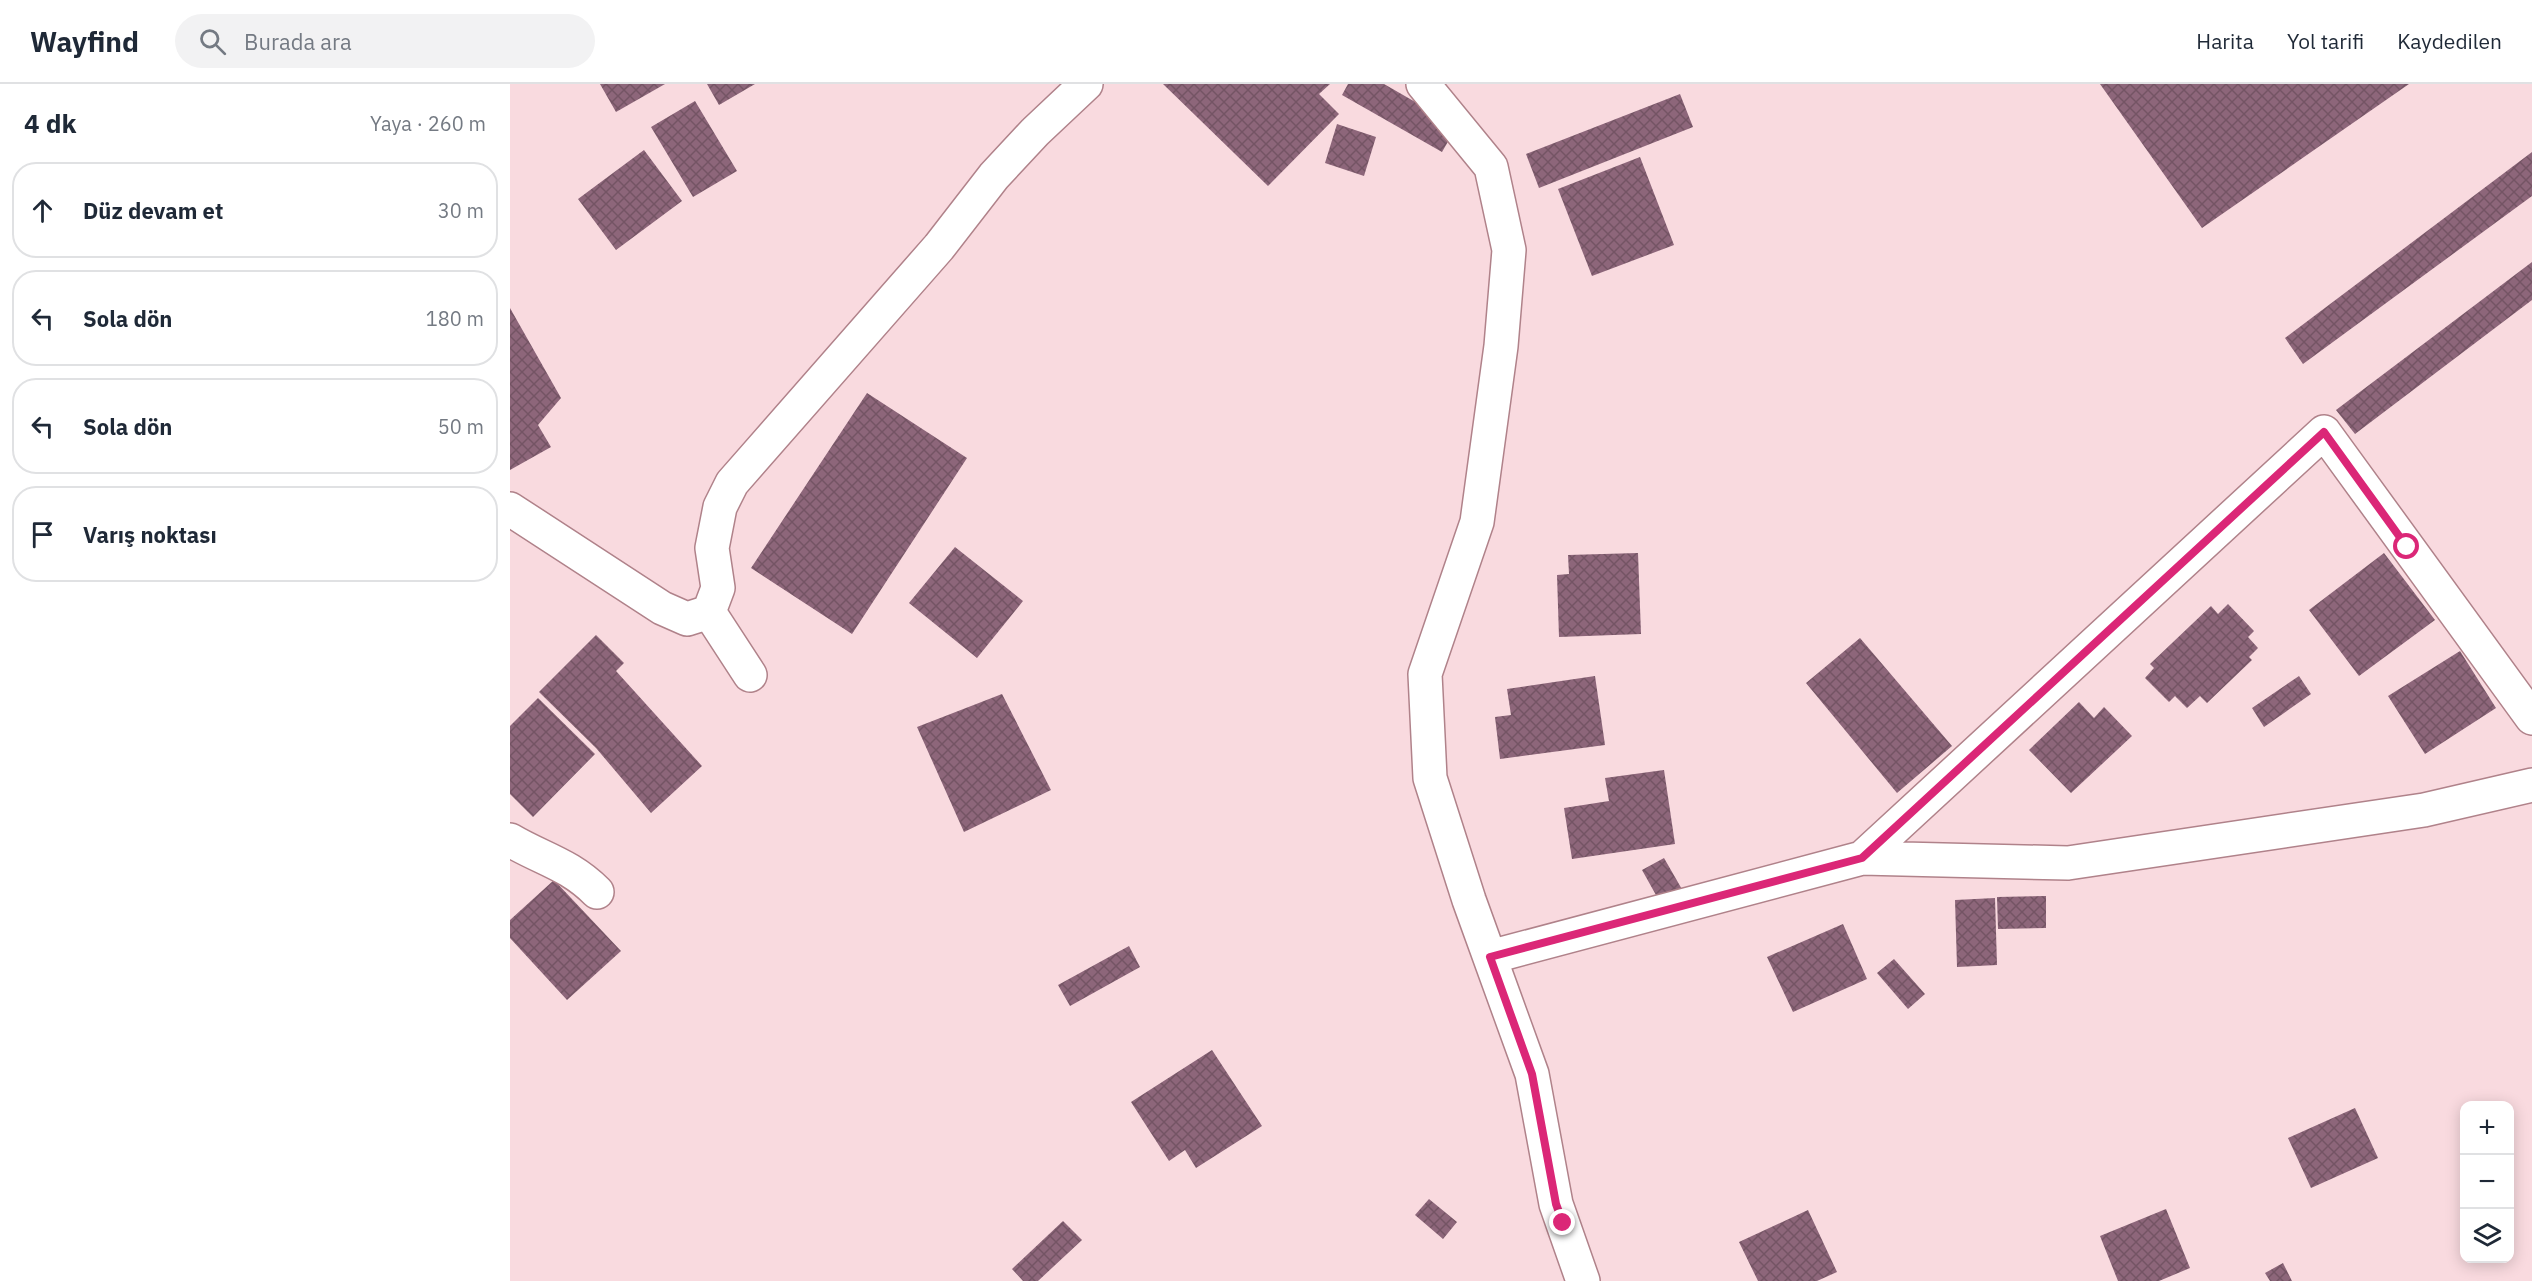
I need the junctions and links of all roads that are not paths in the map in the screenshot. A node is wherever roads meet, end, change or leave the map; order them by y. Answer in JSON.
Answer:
{"nodes":[{"id":1,"x":1086,"y":84,"type":"edge"},
{"id":2,"x":1423,"y":84,"type":"edge"},
{"id":3,"x":510,"y":510,"type":"edge"},
{"id":4,"x":709,"y":612,"type":"junction"},
{"id":5,"x":750,"y":675,"type":"dead end"},
{"id":6,"x":2532,"y":718,"type":"edge"},
{"id":7,"x":2532,"y":785,"type":"edge"},
{"id":8,"x":510,"y":840,"type":"edge"},
{"id":9,"x":1862,"y":858,"type":"junction"},
{"id":10,"x":597,"y":892,"type":"dead end"},
{"id":11,"x":1490,"y":957,"type":"junction"},
{"id":12,"x":1583,"y":1281,"type":"edge"}],
"edges":[{"from":1,"to":4,"type":"street"},
{"from":2,"to":11,"type":"street"},
{"from":3,"to":4,"type":"street"},
{"from":4,"to":5,"type":"street"},
{"from":6,"to":9,"type":"street"},
{"from":7,"to":9,"type":"street"},
{"from":8,"to":10,"type":"street"},
{"from":9,"to":11,"type":"street"},
{"from":11,"to":12,"type":"street"}]}
